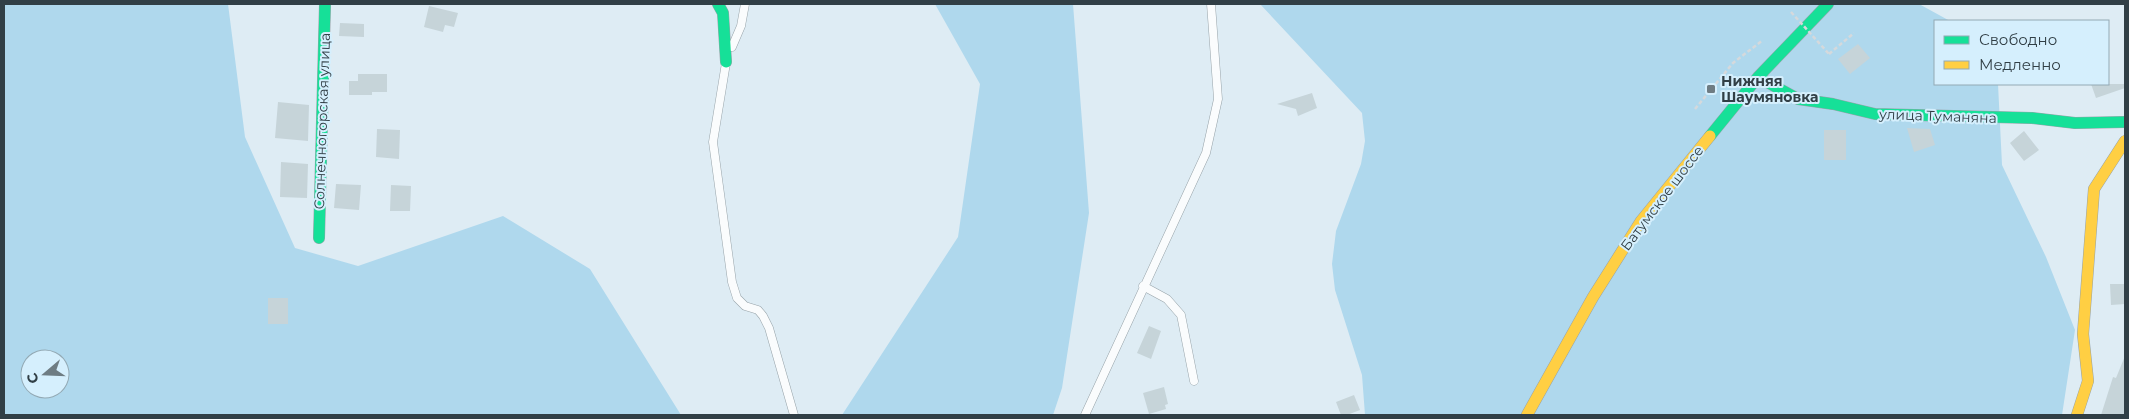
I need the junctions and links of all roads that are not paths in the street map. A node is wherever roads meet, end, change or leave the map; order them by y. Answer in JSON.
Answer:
{"nodes":[{"id":1,"x":325,"y":4,"type":"edge"},
{"id":2,"x":718,"y":4,"type":"edge"},
{"id":3,"x":745,"y":4,"type":"edge"},
{"id":4,"x":1211,"y":4,"type":"edge"},
{"id":5,"x":1828,"y":4,"type":"edge"},
{"id":6,"x":726,"y":62,"type":"junction"},
{"id":7,"x":1758,"y":77,"type":"junction"},
{"id":8,"x":2125,"y":122,"type":"edge"},
{"id":9,"x":2125,"y":141,"type":"edge"},
{"id":10,"x":319,"y":238,"type":"dead end"},
{"id":11,"x":1143,"y":286,"type":"junction"},
{"id":12,"x":1194,"y":382,"type":"dead end"},
{"id":13,"x":794,"y":415,"type":"edge"},
{"id":14,"x":1085,"y":415,"type":"edge"},
{"id":15,"x":1527,"y":415,"type":"edge"},
{"id":16,"x":2077,"y":415,"type":"edge"}],
"edges":[{"from":1,"to":10,"type":"main road","name":"Солнечногорская улица"},
{"from":2,"to":6,"type":"main road"},
{"from":3,"to":6,"type":"lane"},
{"from":4,"to":11,"type":"lane"},
{"from":5,"to":7,"type":"main road","name":"Батумское шоссе"},
{"from":6,"to":13,"type":"lane"},
{"from":7,"to":8,"type":"main road","name":"улица Туманяна"},
{"from":7,"to":15,"type":"main road","name":"Батумское шоссе"},
{"from":9,"to":16,"type":"main road"},
{"from":11,"to":12,"type":"lane"},
{"from":11,"to":14,"type":"lane"}]}
